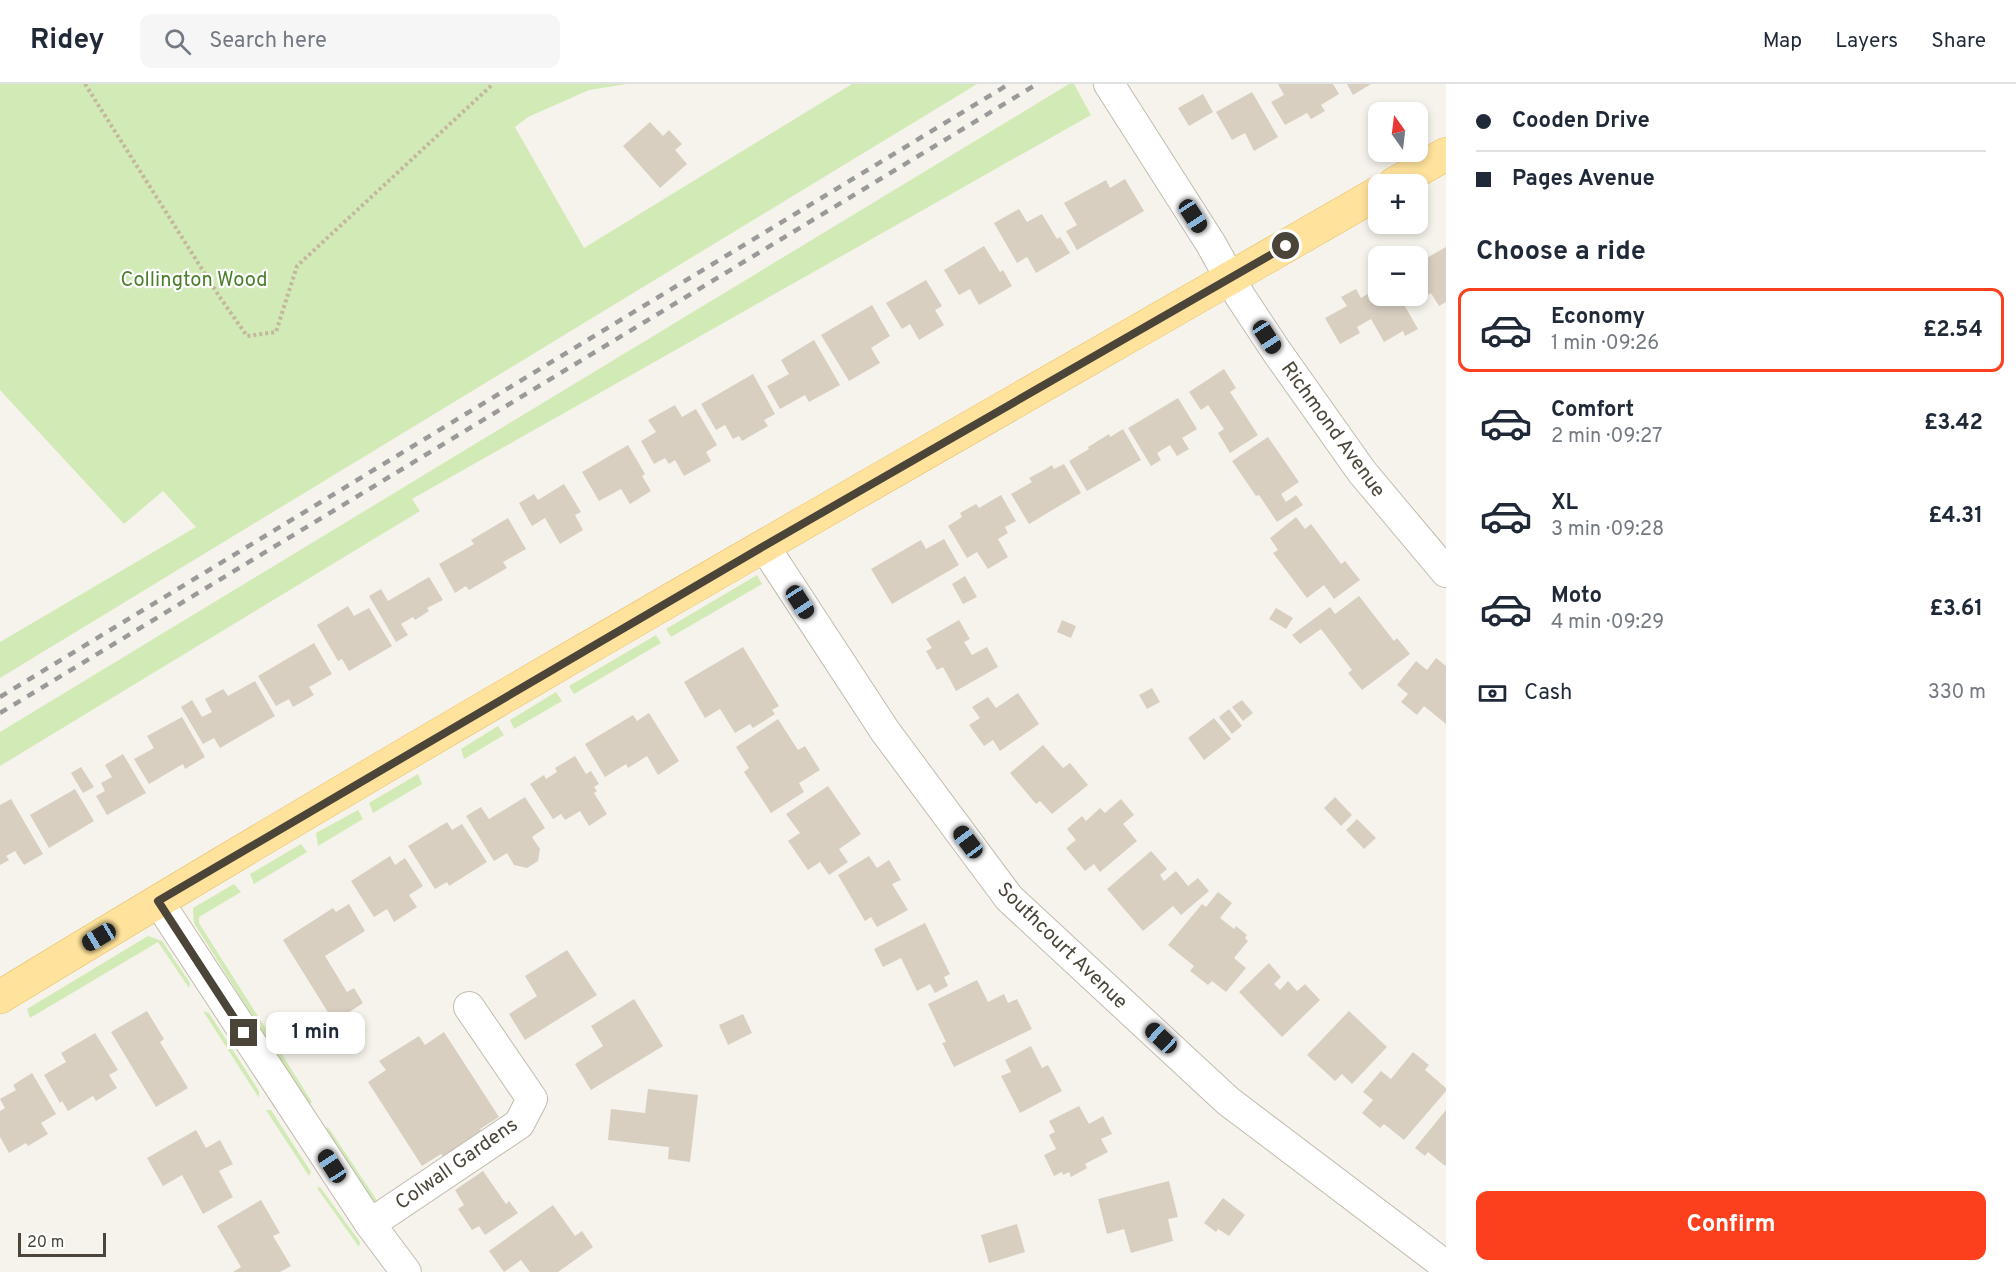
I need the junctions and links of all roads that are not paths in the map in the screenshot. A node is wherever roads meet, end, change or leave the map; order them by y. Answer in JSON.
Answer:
{"nodes":[{"id":1,"x":1109,"y":84,"type":"edge"},
{"id":2,"x":1446,"y":154,"type":"edge"},
{"id":3,"x":1411,"y":174,"type":"edge"},
{"id":4,"x":1368,"y":199,"type":"edge"},
{"id":5,"x":1231,"y":278,"type":"junction"},
{"id":6,"x":764,"y":546,"type":"junction"},
{"id":7,"x":1446,"y":572,"type":"edge"},
{"id":8,"x":158,"y":901,"type":"junction"},
{"id":9,"x":0,"y":997,"type":"edge"},
{"id":10,"x":469,"y":1007,"type":"dead end"},
{"id":11,"x":370,"y":1224,"type":"junction"},
{"id":12,"x":1446,"y":1266,"type":"edge"},
{"id":13,"x":406,"y":1272,"type":"edge"}],
"edges":[{"from":1,"to":5,"type":"street","name":"Richmond Avenue"},
{"from":2,"to":3,"type":"main road"},
{"from":4,"to":5,"type":"main road"},
{"from":5,"to":6,"type":"main road"},
{"from":5,"to":7,"type":"street","name":"Richmond Avenue"},
{"from":6,"to":8,"type":"main road"},
{"from":6,"to":12,"type":"street","name":"Southcourt Avenue"},
{"from":8,"to":9,"type":"main road"},
{"from":8,"to":11,"type":"street"},
{"from":10,"to":11,"type":"street","name":"Colwall Gardens"},
{"from":11,"to":13,"type":"street"}]}
